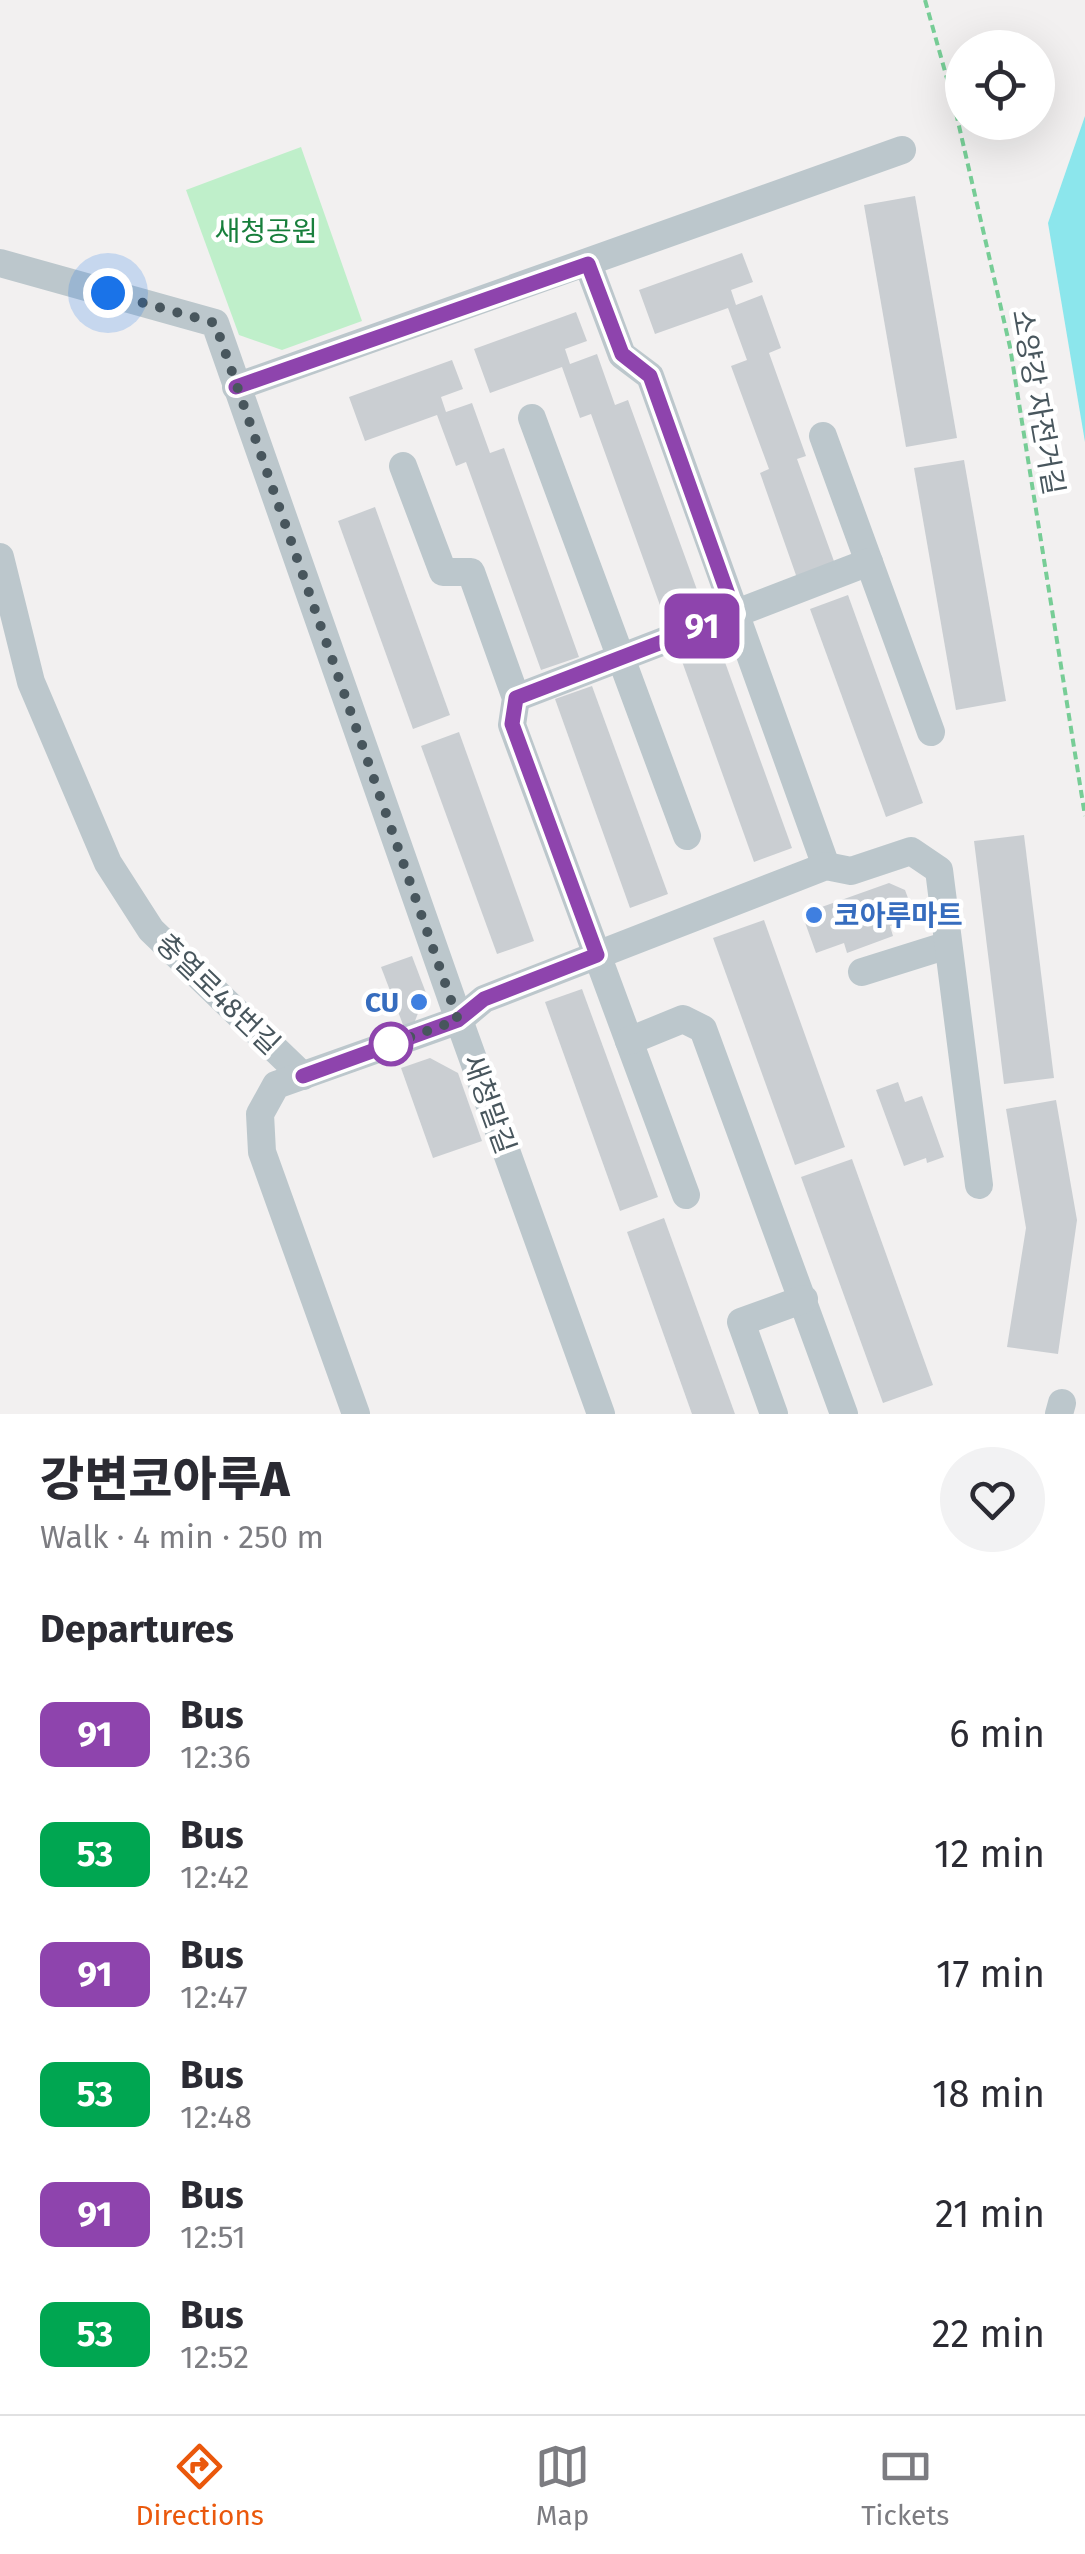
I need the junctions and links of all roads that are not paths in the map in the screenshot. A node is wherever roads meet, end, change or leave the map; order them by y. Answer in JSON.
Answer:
{"nodes":[{"id":1,"x":902,"y":150,"type":"dead end"},
{"id":2,"x":0,"y":263,"type":"edge"},
{"id":3,"x":588,"y":264,"type":"junction"},
{"id":4,"x":236,"y":387,"type":"junction"},
{"id":5,"x":532,"y":418,"type":"dead end"},
{"id":6,"x":823,"y":436,"type":"dead end"},
{"id":7,"x":403,"y":466,"type":"dead end"},
{"id":8,"x":0,"y":558,"type":"edge"},
{"id":9,"x":869,"y":562,"type":"junction"},
{"id":10,"x":735,"y":614,"type":"junction"},
{"id":11,"x":620,"y":658,"type":"junction"},
{"id":12,"x":516,"y":698,"type":"junction"},
{"id":13,"x":931,"y":732,"type":"dead end"},
{"id":14,"x":686,"y":836,"type":"dead end"},
{"id":15,"x":826,"y":866,"type":"junction"},
{"id":16,"x":948,"y":945,"type":"junction"},
{"id":17,"x":597,"y":955,"type":"junction"},
{"id":18,"x":862,"y":972,"type":"dead end"},
{"id":19,"x":458,"y":1020,"type":"junction"},
{"id":20,"x":629,"y":1041,"type":"junction"},
{"id":21,"x":303,"y":1076,"type":"junction"},
{"id":22,"x":979,"y":1185,"type":"dead end"},
{"id":23,"x":686,"y":1196,"type":"dead end"},
{"id":24,"x":804,"y":1299,"type":"junction"},
{"id":25,"x":356,"y":1414,"type":"edge"},
{"id":26,"x":601,"y":1414,"type":"edge"},
{"id":27,"x":774,"y":1414,"type":"edge"},
{"id":28,"x":844,"y":1414,"type":"edge"}],
"edges":[{"from":1,"to":3,"type":"street"},
{"from":2,"to":4,"type":"street","name":"새청말길"},
{"from":3,"to":4,"type":"street"},
{"from":3,"to":10,"type":"street"},
{"from":4,"to":19,"type":"street","name":"새청말길"},
{"from":5,"to":11,"type":"street"},
{"from":6,"to":9,"type":"street"},
{"from":7,"to":12,"type":"street"},
{"from":8,"to":21,"type":"street","name":"충열로48번길"},
{"from":9,"to":10,"type":"street"},
{"from":9,"to":13,"type":"street"},
{"from":10,"to":11,"type":"street"},
{"from":10,"to":15,"type":"street"},
{"from":11,"to":12,"type":"street"},
{"from":11,"to":14,"type":"street"},
{"from":12,"to":17,"type":"street"},
{"from":15,"to":16,"type":"street"},
{"from":15,"to":17,"type":"street"},
{"from":16,"to":18,"type":"street"},
{"from":16,"to":22,"type":"street"},
{"from":17,"to":19,"type":"street"},
{"from":17,"to":20,"type":"street"},
{"from":19,"to":21,"type":"street"},
{"from":19,"to":26,"type":"street","name":"새청말길"},
{"from":20,"to":23,"type":"street"},
{"from":20,"to":24,"type":"street"},
{"from":21,"to":25,"type":"street","name":"충열로48번길"},
{"from":24,"to":27,"type":"street"},
{"from":24,"to":28,"type":"street"}]}
